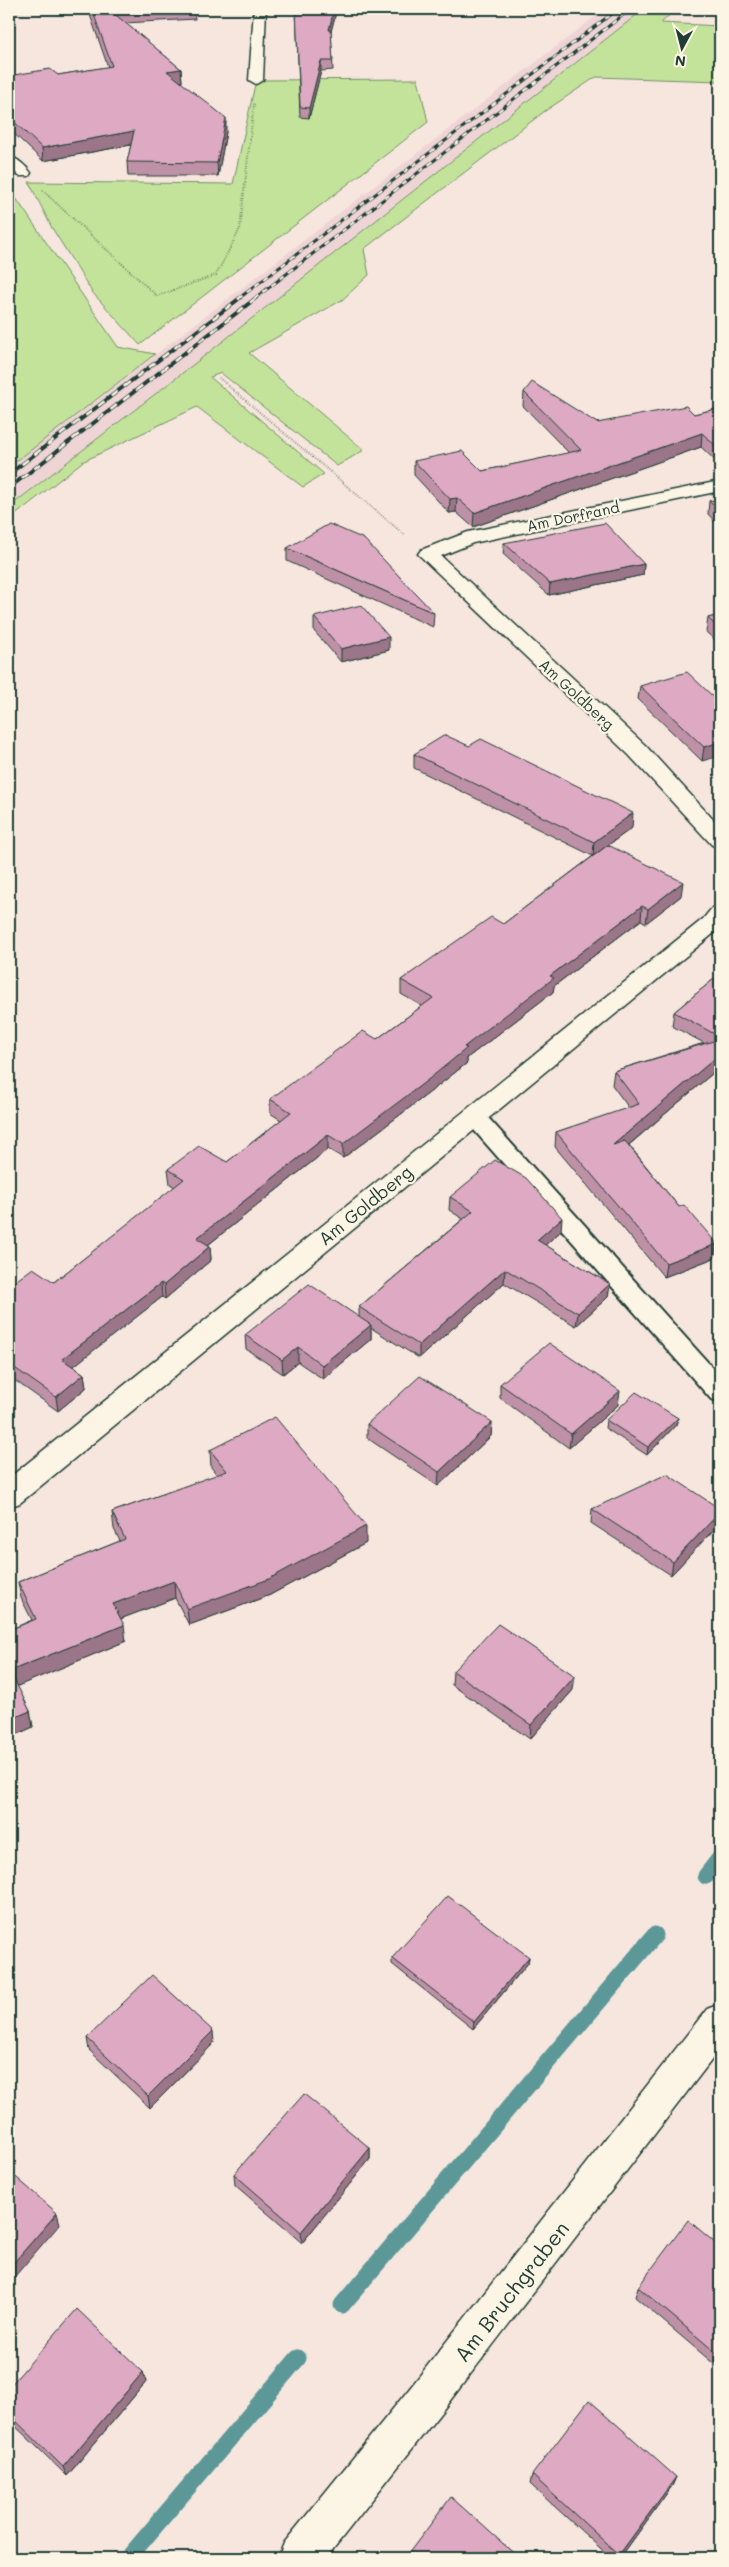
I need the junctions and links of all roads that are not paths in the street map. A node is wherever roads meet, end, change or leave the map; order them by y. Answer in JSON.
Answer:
{"nodes":[{"id":1,"x":260,"y":9,"type":"edge"},
{"id":2,"x":256,"y":80,"type":"road end"},
{"id":3,"x":9,"y":160,"type":"edge"},
{"id":4,"x":24,"y":173,"type":"road end"},
{"id":5,"x":720,"y":486,"type":"edge"},
{"id":6,"x":428,"y":554,"type":"joint"},
{"id":7,"x":720,"y":840,"type":"edge"},
{"id":8,"x":720,"y":913,"type":"edge"},
{"id":9,"x":474,"y":1116,"type":"junction"},
{"id":10,"x":720,"y":1392,"type":"edge"},
{"id":11,"x":9,"y":1495,"type":"edge"},
{"id":12,"x":720,"y":2021,"type":"edge"},
{"id":13,"x":299,"y":2558,"type":"edge"}],
"edges":[{"from":1,"to":2,"type":"street"},
{"from":3,"to":4,"type":"street"},
{"from":5,"to":6,"type":"street","name":"Am Dorfrand"},
{"from":6,"to":7,"type":"street","name":"Am Goldberg"},
{"from":8,"to":9,"type":"street","name":"Am Goldberg"},
{"from":9,"to":10,"type":"lane"},
{"from":9,"to":11,"type":"street","name":"Am Goldberg"},
{"from":12,"to":13,"type":"street","name":"Am Bruchgraben"}]}
